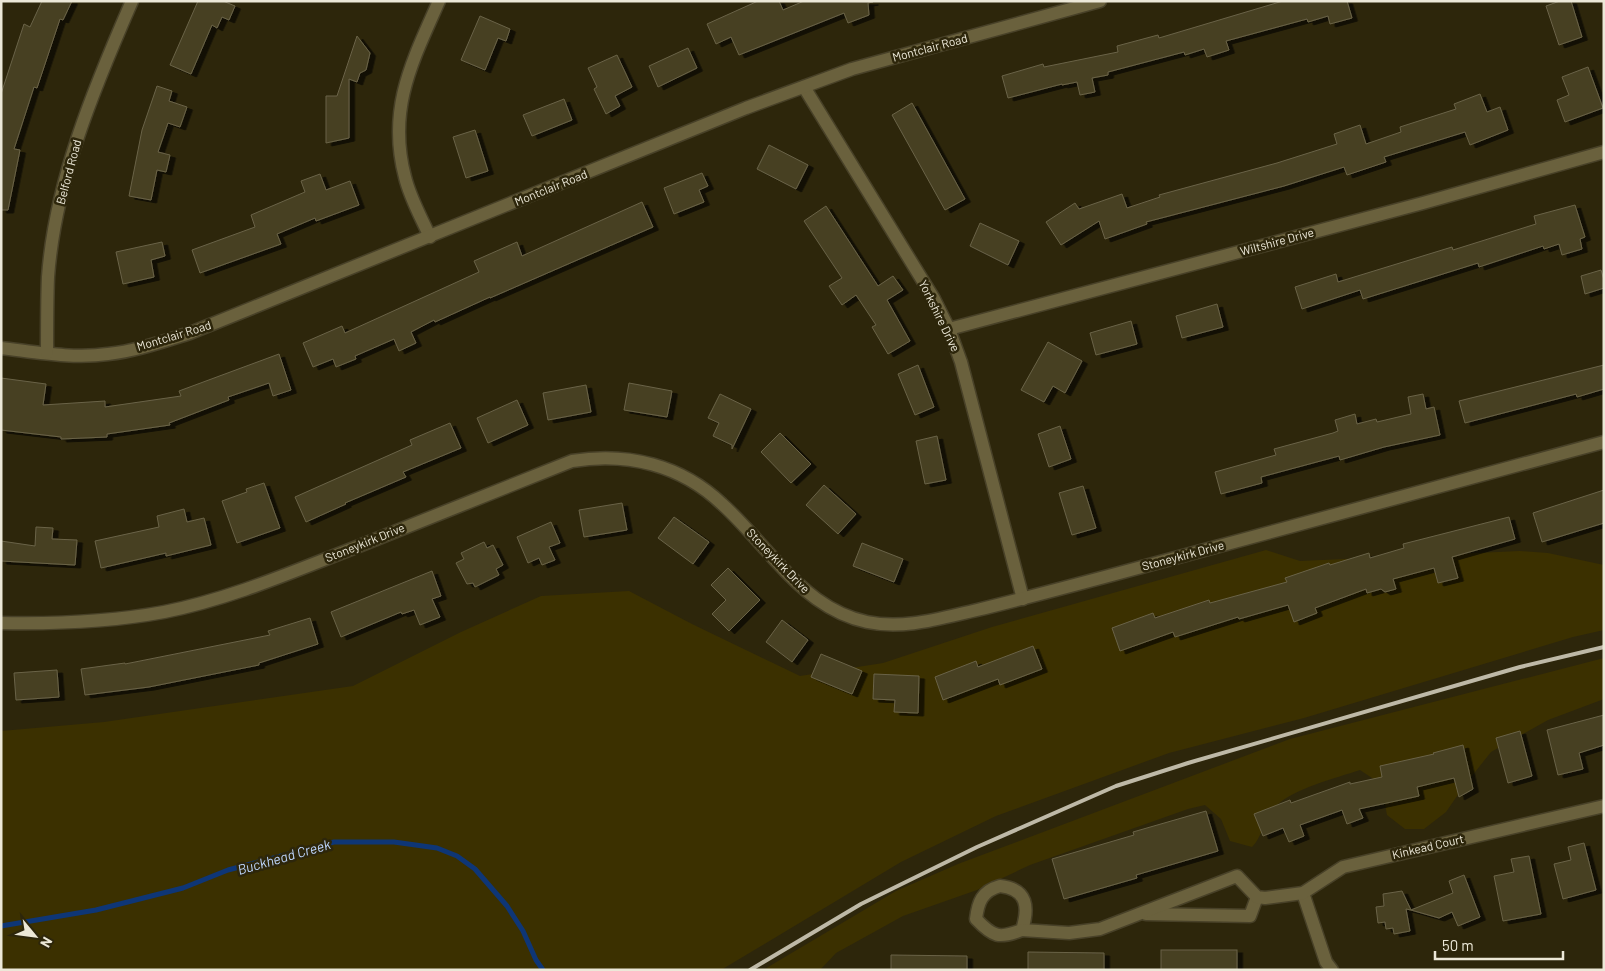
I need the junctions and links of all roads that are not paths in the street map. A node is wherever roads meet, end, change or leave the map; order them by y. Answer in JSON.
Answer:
{"nodes":[{"id":1,"x":132,"y":1,"type":"edge"},
{"id":2,"x":439,"y":1,"type":"edge"},
{"id":3,"x":1100,"y":1,"type":"edge"},
{"id":4,"x":804,"y":87,"type":"junction"},
{"id":5,"x":1604,"y":152,"type":"edge"},
{"id":6,"x":430,"y":237,"type":"junction"},
{"id":7,"x":949,"y":329,"type":"junction"},
{"id":8,"x":1,"y":348,"type":"edge"},
{"id":9,"x":47,"y":353,"type":"junction"},
{"id":10,"x":1604,"y":442,"type":"edge"},
{"id":11,"x":1023,"y":599,"type":"junction"},
{"id":12,"x":1,"y":623,"type":"edge"},
{"id":13,"x":1604,"y":806,"type":"edge"},
{"id":14,"x":1303,"y":893,"type":"junction"},
{"id":15,"x":1257,"y":897,"type":"junction"},
{"id":16,"x":1139,"y":914,"type":"junction"},
{"id":17,"x":1022,"y":930,"type":"junction"},
{"id":18,"x":1332,"y":970,"type":"edge"}],
"edges":[{"from":1,"to":9,"type":"street","name":"Belford Road"},
{"from":2,"to":6,"type":"street"},
{"from":3,"to":4,"type":"street","name":"Montclair Road"},
{"from":4,"to":6,"type":"street","name":"Montclair Road"},
{"from":4,"to":7,"type":"street","name":"Yorkshire Drive"},
{"from":5,"to":7,"type":"street","name":"Wiltshire Drive"},
{"from":6,"to":9,"type":"street","name":"Montclair Road"},
{"from":7,"to":11,"type":"street","name":"Yorkshire Drive"},
{"from":8,"to":9,"type":"street","name":"Montclair Road"},
{"from":10,"to":11,"type":"street","name":"Stoneykirk Drive"},
{"from":11,"to":12,"type":"street","name":"Stoneykirk Drive"},
{"from":13,"to":14,"type":"street","name":"Kinkead Court"},
{"from":14,"to":15,"type":"street","name":"Kinkead Court"},
{"from":14,"to":18,"type":"street"},
{"from":15,"to":16,"type":"street"},
{"from":15,"to":16,"type":"street"},
{"from":16,"to":17,"type":"street"},
{"from":17,"to":17,"type":"street"}]}
